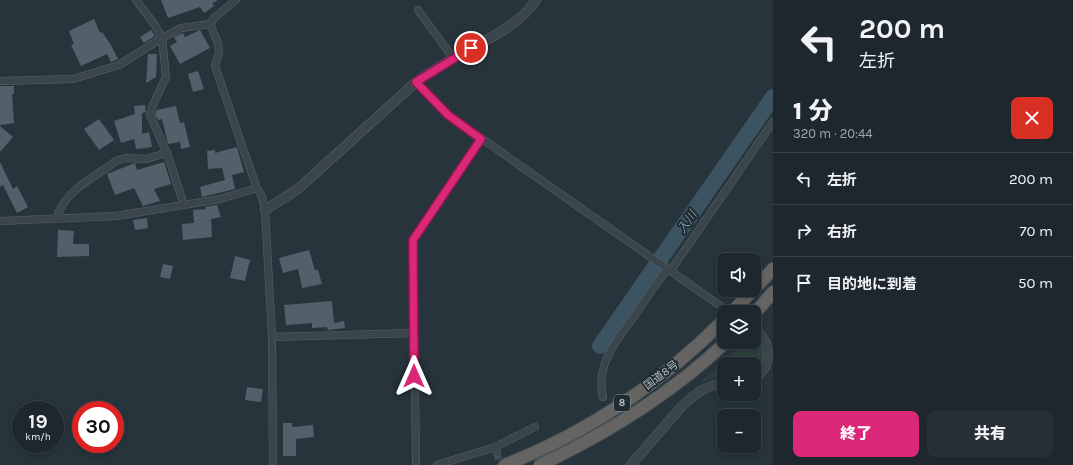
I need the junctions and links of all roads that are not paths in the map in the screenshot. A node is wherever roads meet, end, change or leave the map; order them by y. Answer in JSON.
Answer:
{"nodes":[{"id":1,"x":136,"y":0,"type":"edge"},
{"id":2,"x":236,"y":0,"type":"edge"},
{"id":3,"x":536,"y":0,"type":"edge"},
{"id":4,"x":418,"y":10,"type":"dead end"},
{"id":5,"x":210,"y":24,"type":"junction"},
{"id":6,"x":162,"y":38,"type":"junction"},
{"id":7,"x":452,"y":58,"type":"junction"},
{"id":8,"x":0,"y":81,"type":"edge"},
{"id":9,"x":416,"y":82,"type":"junction"},
{"id":10,"x":773,"y":122,"type":"edge"},
{"id":11,"x":481,"y":139,"type":"junction"},
{"id":12,"x":167,"y":153,"type":"junction"},
{"id":13,"x":257,"y":188,"type":"junction"},
{"id":14,"x":184,"y":205,"type":"junction"},
{"id":15,"x":265,"y":210,"type":"junction"},
{"id":16,"x":57,"y":217,"type":"junction"},
{"id":17,"x":0,"y":221,"type":"edge"},
{"id":18,"x":670,"y":269,"type":"junction"},
{"id":19,"x":773,"y":269,"type":"edge"},
{"id":20,"x":773,"y":292,"type":"edge"},
{"id":21,"x":721,"y":305,"type":"edge"},
{"id":22,"x":738,"y":305,"type":"edge"},
{"id":23,"x":761,"y":306,"type":"edge"},
{"id":24,"x":717,"y":326,"type":"edge"},
{"id":25,"x":414,"y":333,"type":"junction"},
{"id":26,"x":761,"y":336,"type":"edge"},
{"id":27,"x":272,"y":337,"type":"junction"},
{"id":28,"x":718,"y":349,"type":"edge"},
{"id":29,"x":772,"y":356,"type":"edge"},
{"id":30,"x":761,"y":374,"type":"edge"},
{"id":31,"x":717,"y":384,"type":"edge"},
{"id":32,"x":603,"y":396,"type":"dead end"},
{"id":33,"x":535,"y":427,"type":"dead end"},
{"id":34,"x":632,"y":464,"type":"edge"},
{"id":35,"x":273,"y":465,"type":"edge"},
{"id":36,"x":416,"y":465,"type":"edge"},
{"id":37,"x":436,"y":465,"type":"edge"},
{"id":38,"x":505,"y":465,"type":"edge"},
{"id":39,"x":540,"y":465,"type":"edge"}],
"edges":[{"from":1,"to":6,"type":"street"},
{"from":2,"to":5,"type":"street"},
{"from":3,"to":7,"type":"street"},
{"from":4,"to":7,"type":"street"},
{"from":5,"to":6,"type":"street"},
{"from":5,"to":13,"type":"street"},
{"from":6,"to":8,"type":"street"},
{"from":6,"to":12,"type":"street"},
{"from":7,"to":9,"type":"street"},
{"from":9,"to":11,"type":"street"},
{"from":9,"to":15,"type":"street"},
{"from":10,"to":18,"type":"street"},
{"from":11,"to":18,"type":"street"},
{"from":11,"to":25,"type":"street"},
{"from":12,"to":14,"type":"street"},
{"from":12,"to":16,"type":"street"},
{"from":13,"to":14,"type":"street"},
{"from":13,"to":15,"type":"street"},
{"from":14,"to":16,"type":"street"},
{"from":15,"to":27,"type":"street"},
{"from":16,"to":17,"type":"street"},
{"from":18,"to":21,"type":"street"},
{"from":18,"to":32,"type":"street"},
{"from":19,"to":22,"type":"highway"},
{"from":20,"to":23,"type":"highway"},
{"from":24,"to":38,"type":"highway","name":"国道8号","number":"8"},
{"from":25,"to":27,"type":"street"},
{"from":25,"to":36,"type":"street"},
{"from":26,"to":29,"type":"street"},
{"from":27,"to":35,"type":"street"},
{"from":28,"to":39,"type":"highway","name":"国道8号","number":"8"},
{"from":29,"to":30,"type":"street"},
{"from":31,"to":34,"type":"street"},
{"from":33,"to":37,"type":"street"}]}
